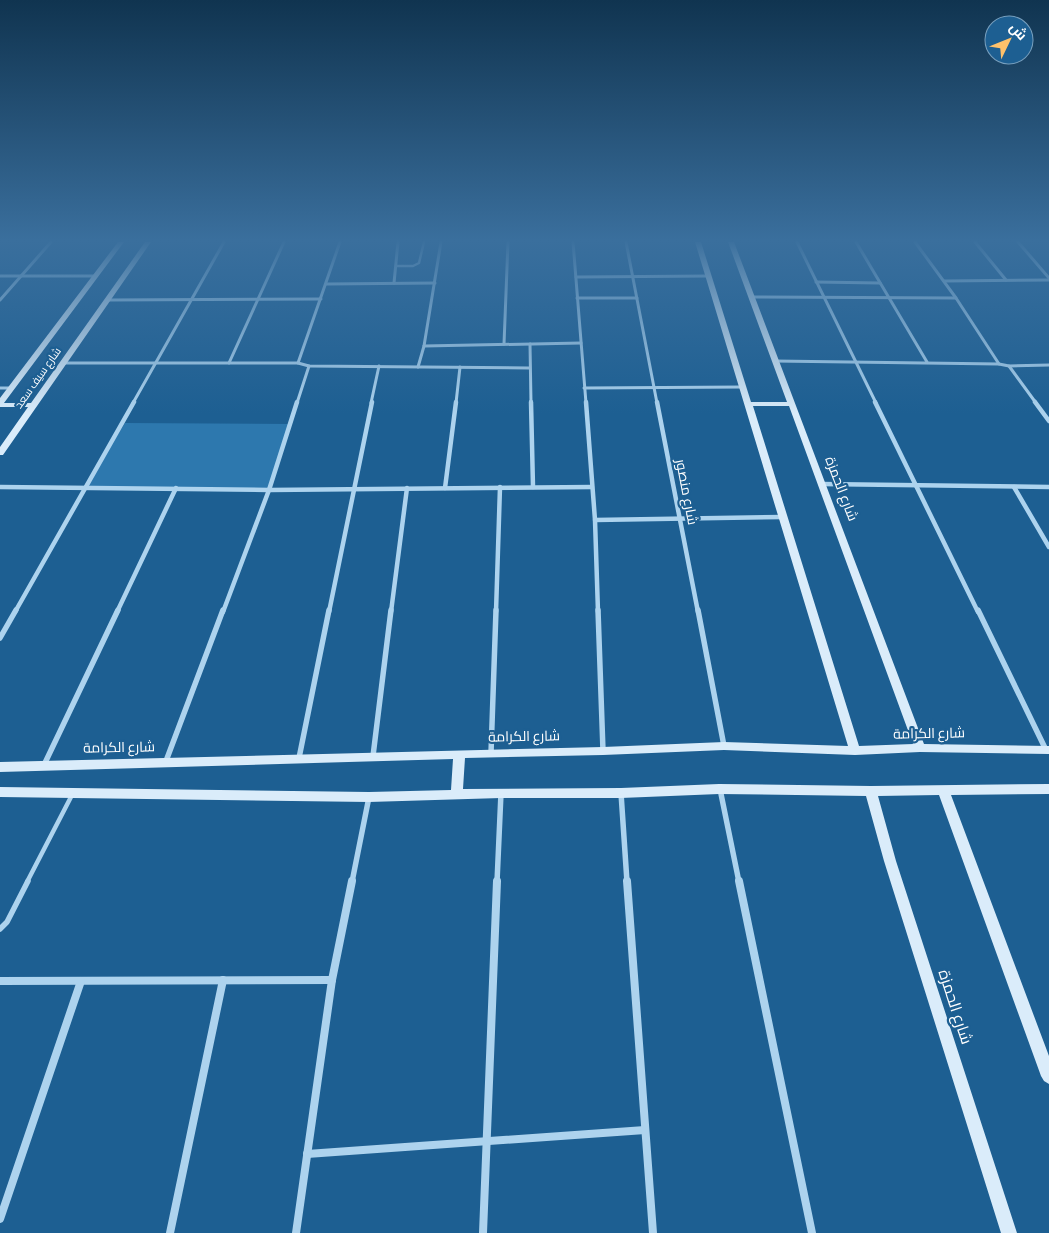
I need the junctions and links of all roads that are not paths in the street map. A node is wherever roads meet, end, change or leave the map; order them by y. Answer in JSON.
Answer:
{"nodes":[{"id":1,"x":321,"y":299,"type":"edge"},
{"id":2,"x":77,"y":300,"type":"edge"},
{"id":3,"x":108,"y":300,"type":"joint"},
{"id":4,"x":192,"y":300,"type":"junction"},
{"id":5,"x":258,"y":300,"type":"junction"},
{"id":6,"x":287,"y":300,"type":"edge"},
{"id":7,"x":431,"y":300,"type":"edge"},
{"id":8,"x":506,"y":300,"type":"edge"},
{"id":9,"x":577,"y":300,"type":"edge"},
{"id":10,"x":637,"y":300,"type":"edge"},
{"id":11,"x":715,"y":300,"type":"edge"},
{"id":12,"x":752,"y":300,"type":"edge"},
{"id":13,"x":825,"y":300,"type":"edge"},
{"id":14,"x":890,"y":300,"type":"edge"},
{"id":15,"x":957,"y":300,"type":"edge"},
{"id":16,"x":581,"y":343,"type":"junction"},
{"id":17,"x":504,"y":344,"type":"junction"},
{"id":18,"x":530,"y":344,"type":"junction"},
{"id":19,"x":424,"y":346,"type":"junction"},
{"id":20,"x":775,"y":361,"type":"junction"},
{"id":21,"x":856,"y":362,"type":"junction"},
{"id":22,"x":927,"y":362,"type":"junction"},
{"id":23,"x":62,"y":363,"type":"junction"},
{"id":24,"x":156,"y":363,"type":"junction"},
{"id":25,"x":229,"y":363,"type":"junction"},
{"id":26,"x":298,"y":363,"type":"junction"},
{"id":27,"x":999,"y":364,"type":"junction"},
{"id":28,"x":1049,"y":365,"type":"edge"},
{"id":29,"x":309,"y":366,"type":"junction"},
{"id":30,"x":379,"y":366,"type":"junction"},
{"id":31,"x":1008,"y":366,"type":"junction"},
{"id":32,"x":418,"y":367,"type":"junction"},
{"id":33,"x":460,"y":367,"type":"junction"},
{"id":34,"x":529,"y":368,"type":"junction"},
{"id":35,"x":654,"y":386,"type":"junction"},
{"id":36,"x":742,"y":387,"type":"junction"},
{"id":37,"x":0,"y":388,"type":"edge"},
{"id":38,"x":11,"y":388,"type":"junction"},
{"id":39,"x":584,"y":388,"type":"junction"},
{"id":40,"x":0,"y":404,"type":"edge"},
{"id":41,"x":748,"y":404,"type":"junction"},
{"id":42,"x":791,"y":404,"type":"junction"},
{"id":43,"x":33,"y":405,"type":"junction"},
{"id":44,"x":1049,"y":421,"type":"edge"},
{"id":45,"x":0,"y":453,"type":"edge"},
{"id":46,"x":821,"y":484,"type":"junction"},
{"id":47,"x":916,"y":485,"type":"junction"},
{"id":48,"x":0,"y":487,"type":"edge"},
{"id":49,"x":85,"y":487,"type":"junction"},
{"id":50,"x":500,"y":487,"type":"junction"},
{"id":51,"x":534,"y":487,"type":"junction"},
{"id":52,"x":592,"y":487,"type":"junction"},
{"id":53,"x":1014,"y":487,"type":"junction"},
{"id":54,"x":1049,"y":487,"type":"edge"},
{"id":55,"x":176,"y":488,"type":"junction"},
{"id":56,"x":353,"y":488,"type":"junction"},
{"id":57,"x":407,"y":488,"type":"junction"},
{"id":58,"x":444,"y":488,"type":"junction"},
{"id":59,"x":269,"y":490,"type":"junction"},
{"id":60,"x":782,"y":517,"type":"junction"},
{"id":61,"x":680,"y":519,"type":"junction"},
{"id":62,"x":595,"y":520,"type":"junction"},
{"id":63,"x":1049,"y":547,"type":"edge"},
{"id":64,"x":0,"y":638,"type":"edge"},
{"id":65,"x":724,"y":746,"type":"junction"},
{"id":66,"x":920,"y":748,"type":"junction"},
{"id":67,"x":1047,"y":750,"type":"edge"},
{"id":68,"x":603,"y":751,"type":"junction"},
{"id":69,"x":855,"y":751,"type":"junction"},
{"id":70,"x":491,"y":753,"type":"junction"},
{"id":71,"x":459,"y":754,"type":"junction"},
{"id":72,"x":373,"y":756,"type":"junction"},
{"id":73,"x":299,"y":758,"type":"junction"},
{"id":74,"x":166,"y":761,"type":"junction"},
{"id":75,"x":44,"y":764,"type":"junction"},
{"id":76,"x":0,"y":766,"type":"edge"},
{"id":77,"x":719,"y":788,"type":"junction"},
{"id":78,"x":1049,"y":789,"type":"edge"},
{"id":79,"x":942,"y":790,"type":"junction"},
{"id":80,"x":870,"y":791,"type":"junction"},
{"id":81,"x":0,"y":792,"type":"edge"},
{"id":82,"x":73,"y":792,"type":"junction"},
{"id":83,"x":621,"y":793,"type":"junction"},
{"id":84,"x":501,"y":794,"type":"junction"},
{"id":85,"x":457,"y":795,"type":"junction"},
{"id":86,"x":369,"y":797,"type":"junction"},
{"id":87,"x":0,"y":929,"type":"edge"},
{"id":88,"x":81,"y":980,"type":"junction"},
{"id":89,"x":223,"y":980,"type":"junction"},
{"id":90,"x":332,"y":980,"type":"junction"},
{"id":91,"x":0,"y":981,"type":"edge"},
{"id":92,"x":1049,"y":1076,"type":"edge"},
{"id":93,"x":645,"y":1130,"type":"junction"},
{"id":94,"x":487,"y":1141,"type":"junction"},
{"id":95,"x":307,"y":1154,"type":"junction"},
{"id":96,"x":0,"y":1219,"type":"edge"},
{"id":97,"x":170,"y":1233,"type":"edge"},
{"id":98,"x":296,"y":1233,"type":"edge"},
{"id":99,"x":483,"y":1233,"type":"edge"},
{"id":100,"x":653,"y":1233,"type":"edge"},
{"id":101,"x":812,"y":1233,"type":"edge"},
{"id":102,"x":1009,"y":1233,"type":"edge"}],
"edges":[{"from":1,"to":26,"type":"street"},
{"from":2,"to":38,"type":"street","name":"شارع سيف سعد"},
{"from":3,"to":4,"type":"street"},
{"from":3,"to":23,"type":"street","name":"شارع سيف سعد"},
{"from":4,"to":5,"type":"street"},
{"from":4,"to":24,"type":"street"},
{"from":5,"to":6,"type":"street"},
{"from":5,"to":25,"type":"street"},
{"from":7,"to":19,"type":"street"},
{"from":8,"to":17,"type":"street"},
{"from":9,"to":16,"type":"street"},
{"from":10,"to":35,"type":"street","name":"شارع منصور"},
{"from":11,"to":36,"type":"street"},
{"from":12,"to":20,"type":"street","name":"شارع الحمزة"},
{"from":13,"to":21,"type":"street"},
{"from":14,"to":22,"type":"street"},
{"from":15,"to":27,"type":"street"},
{"from":16,"to":18,"type":"street"},
{"from":16,"to":39,"type":"street"},
{"from":17,"to":18,"type":"street"},
{"from":17,"to":19,"type":"street"},
{"from":18,"to":34,"type":"street"},
{"from":19,"to":32,"type":"street"},
{"from":20,"to":21,"type":"street"},
{"from":20,"to":42,"type":"street","name":"شارع الحمزة"},
{"from":21,"to":22,"type":"street"},
{"from":21,"to":47,"type":"street"},
{"from":22,"to":27,"type":"street"},
{"from":23,"to":24,"type":"street"},
{"from":23,"to":43,"type":"street","name":"شارع سيف سعد"},
{"from":24,"to":25,"type":"street"},
{"from":24,"to":49,"type":"street"},
{"from":25,"to":26,"type":"street"},
{"from":26,"to":29,"type":"street"},
{"from":27,"to":31,"type":"street"},
{"from":28,"to":31,"type":"street"},
{"from":29,"to":30,"type":"street"},
{"from":29,"to":59,"type":"street"},
{"from":30,"to":32,"type":"street"},
{"from":30,"to":56,"type":"street"},
{"from":31,"to":44,"type":"street"},
{"from":32,"to":33,"type":"street"},
{"from":33,"to":34,"type":"street"},
{"from":33,"to":58,"type":"street"},
{"from":34,"to":51,"type":"street"},
{"from":35,"to":36,"type":"street"},
{"from":35,"to":39,"type":"street"},
{"from":35,"to":61,"type":"street","name":"شارع منصور"},
{"from":36,"to":41,"type":"street"},
{"from":37,"to":38,"type":"street"},
{"from":38,"to":40,"type":"street","name":"شارع سيف سعد"},
{"from":39,"to":52,"type":"street"},
{"from":40,"to":43,"type":"street"},
{"from":41,"to":42,"type":"street"},
{"from":41,"to":60,"type":"street"},
{"from":42,"to":46,"type":"street","name":"شارع الحمزة"},
{"from":43,"to":45,"type":"street","name":"شارع سيف سعد"},
{"from":46,"to":47,"type":"street"},
{"from":46,"to":66,"type":"street","name":"شارع الحمزة"},
{"from":47,"to":53,"type":"street"},
{"from":47,"to":67,"type":"street"},
{"from":48,"to":49,"type":"street"},
{"from":49,"to":55,"type":"street"},
{"from":49,"to":64,"type":"street"},
{"from":50,"to":51,"type":"street"},
{"from":50,"to":58,"type":"street"},
{"from":50,"to":70,"type":"street"},
{"from":51,"to":52,"type":"street"},
{"from":52,"to":62,"type":"street"},
{"from":53,"to":54,"type":"street"},
{"from":53,"to":63,"type":"street"},
{"from":55,"to":59,"type":"street"},
{"from":55,"to":75,"type":"street"},
{"from":56,"to":57,"type":"street"},
{"from":56,"to":59,"type":"street"},
{"from":56,"to":73,"type":"street"},
{"from":57,"to":58,"type":"street"},
{"from":57,"to":72,"type":"street"},
{"from":59,"to":74,"type":"street"},
{"from":60,"to":61,"type":"street"},
{"from":60,"to":69,"type":"street"},
{"from":61,"to":62,"type":"street"},
{"from":61,"to":65,"type":"street","name":"شارع منصور"},
{"from":62,"to":68,"type":"street"},
{"from":65,"to":68,"type":"street","name":"شارع الكرامة"},
{"from":65,"to":69,"type":"street","name":"شارع الكرامة"},
{"from":66,"to":67,"type":"street","name":"شارع الكرامة"},
{"from":66,"to":69,"type":"street","name":"شارع الكرامة"},
{"from":68,"to":70,"type":"street","name":"شارع الكرامة"},
{"from":70,"to":71,"type":"street","name":"شارع الكرامة"},
{"from":71,"to":72,"type":"street","name":"شارع الكرامة"},
{"from":71,"to":85,"type":"street"},
{"from":72,"to":73,"type":"street","name":"شارع الكرامة"},
{"from":73,"to":74,"type":"street","name":"شارع الكرامة"},
{"from":74,"to":75,"type":"street","name":"شارع الكرامة"},
{"from":75,"to":76,"type":"street","name":"شارع الكرامة"},
{"from":77,"to":80,"type":"street"},
{"from":77,"to":83,"type":"street"},
{"from":77,"to":101,"type":"street"},
{"from":78,"to":79,"type":"street"},
{"from":79,"to":80,"type":"street"},
{"from":79,"to":92,"type":"street"},
{"from":80,"to":102,"type":"street","name":"شارع الحمزة"},
{"from":81,"to":82,"type":"street"},
{"from":82,"to":86,"type":"street"},
{"from":82,"to":87,"type":"lane"},
{"from":83,"to":84,"type":"street"},
{"from":83,"to":93,"type":"street"},
{"from":84,"to":85,"type":"street"},
{"from":84,"to":94,"type":"street"},
{"from":85,"to":86,"type":"street"},
{"from":86,"to":90,"type":"street"},
{"from":88,"to":89,"type":"street"},
{"from":88,"to":91,"type":"street"},
{"from":88,"to":96,"type":"street"},
{"from":89,"to":90,"type":"street"},
{"from":89,"to":97,"type":"street"},
{"from":90,"to":95,"type":"street"},
{"from":93,"to":94,"type":"street"},
{"from":93,"to":100,"type":"street"},
{"from":94,"to":95,"type":"street"},
{"from":94,"to":99,"type":"street"},
{"from":95,"to":98,"type":"street"}]}
